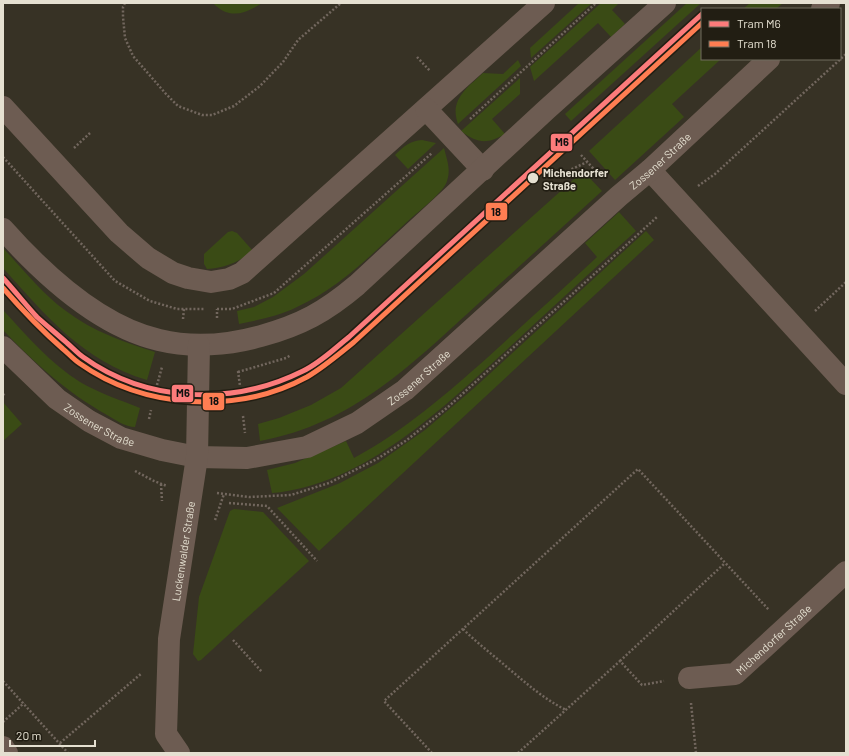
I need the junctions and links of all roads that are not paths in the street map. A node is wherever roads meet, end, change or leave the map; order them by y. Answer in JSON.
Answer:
{"nodes":[{"id":1,"x":544,"y":3,"type":"edge"},
{"id":2,"x":665,"y":3,"type":"edge"},
{"id":3,"x":768,"y":60,"type":"edge"},
{"id":4,"x":3,"y":108,"type":"edge"},
{"id":5,"x":426,"y":109,"type":"junction"},
{"id":6,"x":483,"y":170,"type":"junction"},
{"id":7,"x":650,"y":170,"type":"junction"},
{"id":8,"x":3,"y":229,"type":"edge"},
{"id":9,"x":199,"y":345,"type":"junction"},
{"id":10,"x":3,"y":347,"type":"edge"},
{"id":11,"x":846,"y":384,"type":"edge"},
{"id":12,"x":196,"y":456,"type":"junction"},
{"id":13,"x":846,"y":572,"type":"edge"},
{"id":14,"x":689,"y":678,"type":"road end"},
{"id":15,"x":3,"y":747,"type":"edge"},
{"id":16,"x":7,"y":753,"type":"edge"},
{"id":17,"x":179,"y":753,"type":"edge"}],
"edges":[{"from":1,"to":5,"type":"street"},
{"from":2,"to":6,"type":"street"},
{"from":3,"to":7,"type":"street","name":"Zossener Straße"},
{"from":4,"to":5,"type":"street"},
{"from":5,"to":6,"type":"street"},
{"from":6,"to":9,"type":"street"},
{"from":7,"to":11,"type":"street"},
{"from":7,"to":12,"type":"street","name":"Zossener Straße"},
{"from":8,"to":9,"type":"street"},
{"from":9,"to":12,"type":"street","name":"Luckenwalder Straße"},
{"from":10,"to":12,"type":"street","name":"Zossener Straße"},
{"from":12,"to":17,"type":"street","name":"Luckenwalder Straße"},
{"from":13,"to":14,"type":"street","name":"Michendorfer Straße"},
{"from":15,"to":16,"type":"street"}]}
